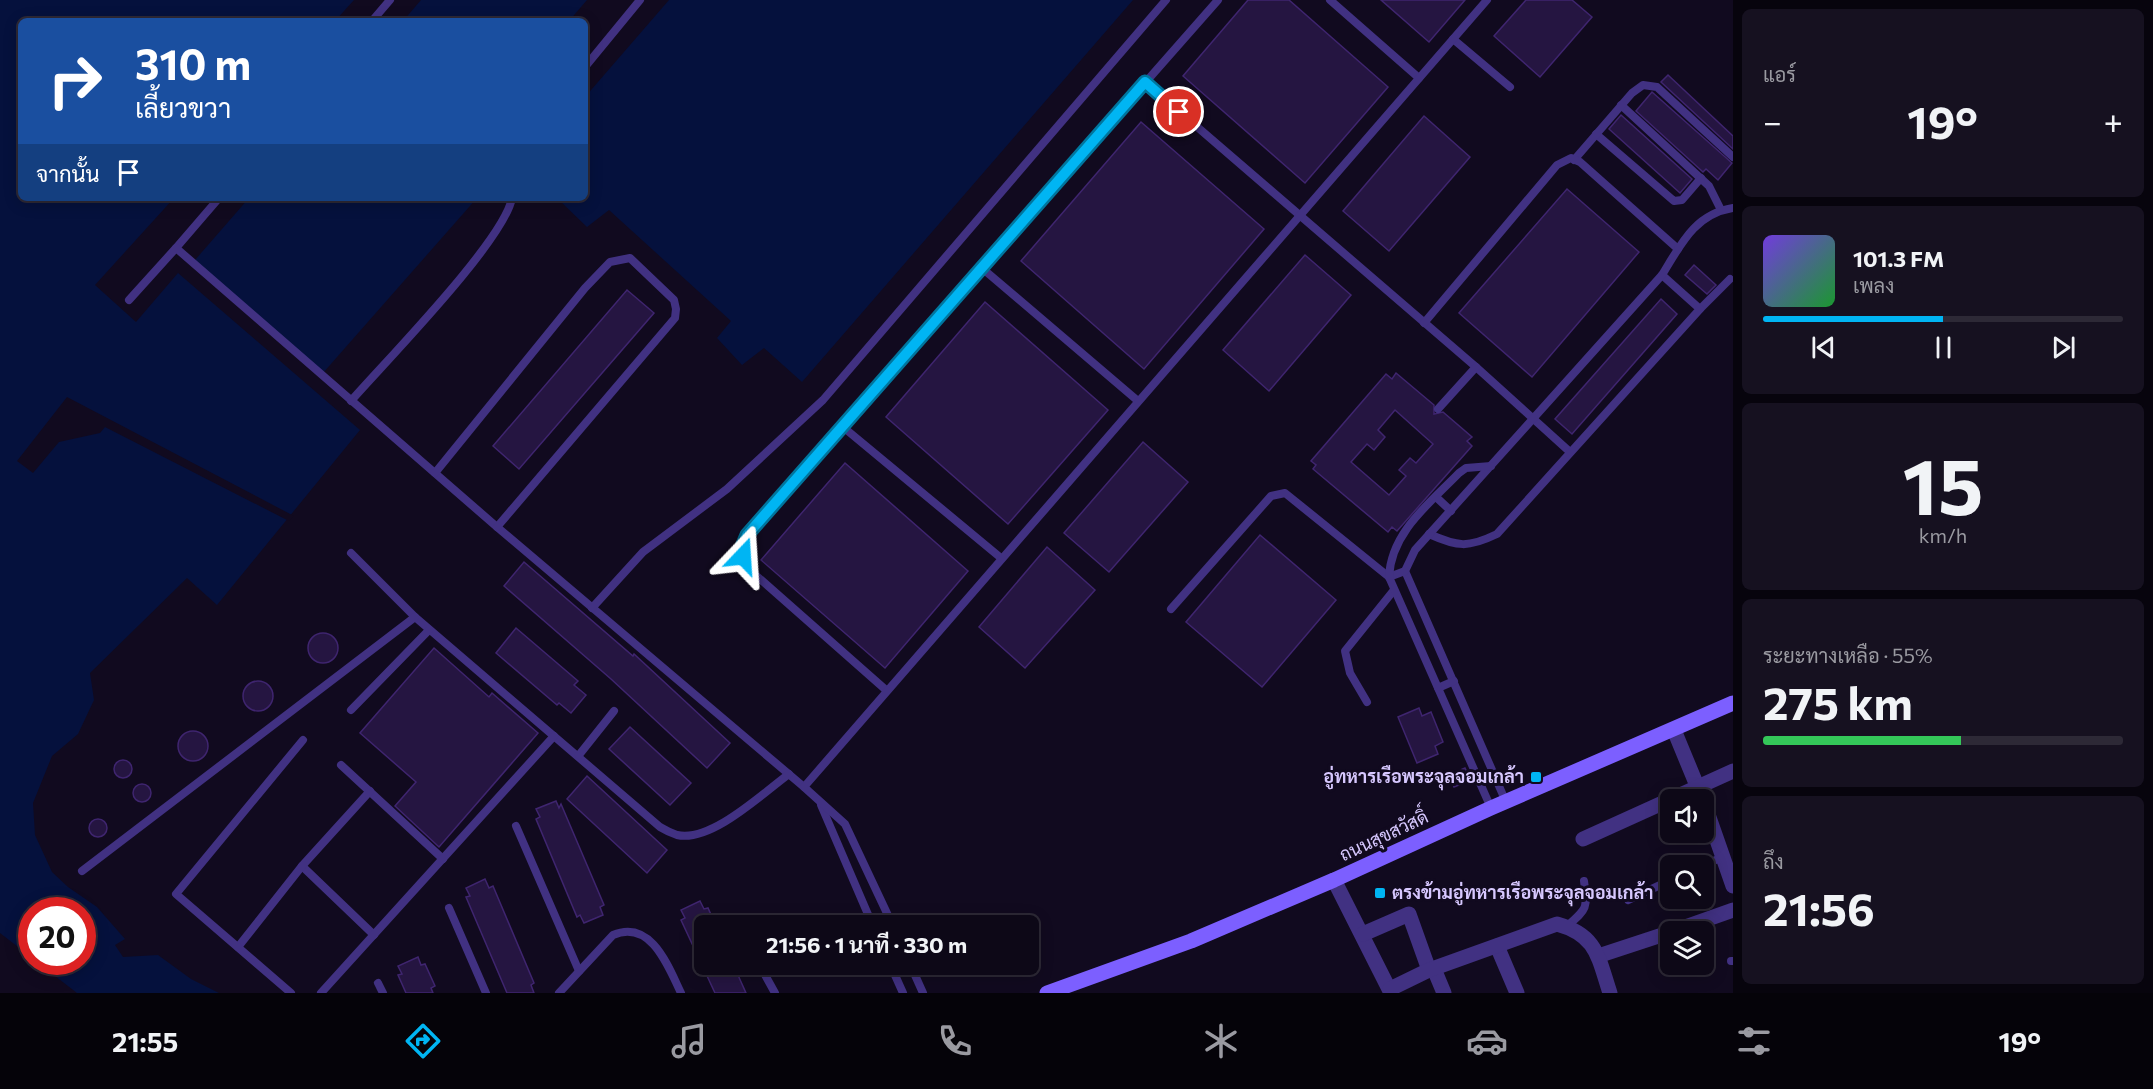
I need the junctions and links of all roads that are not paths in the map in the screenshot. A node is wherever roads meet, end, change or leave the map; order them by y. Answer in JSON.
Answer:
{"nodes":[{"id":1,"x":390,"y":0,"type":"edge"},
{"id":2,"x":640,"y":0,"type":"edge"},
{"id":3,"x":1166,"y":0,"type":"edge"},
{"id":4,"x":1218,"y":0,"type":"edge"},
{"id":5,"x":1330,"y":0,"type":"edge"},
{"id":6,"x":1487,"y":0,"type":"edge"},
{"id":7,"x":375,"y":18,"type":"edge"},
{"id":8,"x":1453,"y":39,"type":"junction"},
{"id":9,"x":588,"y":63,"type":"edge"},
{"id":10,"x":1419,"y":78,"type":"junction"},
{"id":11,"x":1145,"y":82,"type":"junction"},
{"id":12,"x":1510,"y":87,"type":"dead end"},
{"id":13,"x":1621,"y":105,"type":"junction"},
{"id":14,"x":1596,"y":134,"type":"junction"},
{"id":15,"x":1733,"y":157,"type":"edge"},
{"id":16,"x":1574,"y":160,"type":"junction"},
{"id":17,"x":1701,"y":178,"type":"junction"},
{"id":18,"x":216,"y":201,"type":"edge"},
{"id":19,"x":512,"y":201,"type":"edge"},
{"id":20,"x":1733,"y":208,"type":"edge"},
{"id":21,"x":1721,"y":210,"type":"junction"},
{"id":22,"x":1299,"y":216,"type":"junction"},
{"id":23,"x":176,"y":248,"type":"junction"},
{"id":24,"x":1678,"y":249,"type":"junction"},
{"id":25,"x":983,"y":269,"type":"junction"},
{"id":26,"x":1662,"y":275,"type":"junction"},
{"id":27,"x":1730,"y":279,"type":"dead end"},
{"id":28,"x":129,"y":300,"type":"dead end"},
{"id":29,"x":1700,"y":309,"type":"junction"},
{"id":30,"x":1424,"y":323,"type":"junction"},
{"id":31,"x":1476,"y":366,"type":"junction"},
{"id":32,"x":351,"y":401,"type":"junction"},
{"id":33,"x":1138,"y":401,"type":"junction"},
{"id":34,"x":1438,"y":409,"type":"dead end"},
{"id":35,"x":1534,"y":419,"type":"junction"},
{"id":36,"x":843,"y":427,"type":"junction"},
{"id":37,"x":1570,"y":452,"type":"junction"},
{"id":38,"x":1491,"y":466,"type":"junction"},
{"id":39,"x":435,"y":473,"type":"junction"},
{"id":40,"x":1436,"y":497,"type":"junction"},
{"id":41,"x":1451,"y":511,"type":"junction"},
{"id":42,"x":497,"y":527,"type":"junction"},
{"id":43,"x":1430,"y":534,"type":"junction"},
{"id":44,"x":351,"y":553,"type":"dead end"},
{"id":45,"x":1001,"y":558,"type":"junction"},
{"id":46,"x":1405,"y":571,"type":"junction"},
{"id":47,"x":1389,"y":577,"type":"junction"},
{"id":48,"x":1395,"y":590,"type":"junction"},
{"id":49,"x":592,"y":608,"type":"junction"},
{"id":50,"x":1171,"y":609,"type":"dead end"},
{"id":51,"x":415,"y":617,"type":"junction"},
{"id":52,"x":429,"y":630,"type":"junction"},
{"id":53,"x":1454,"y":681,"type":"junction"},
{"id":54,"x":1438,"y":688,"type":"junction"},
{"id":55,"x":886,"y":690,"type":"junction"},
{"id":56,"x":1368,"y":702,"type":"dead end"},
{"id":57,"x":1733,"y":703,"type":"edge"},
{"id":58,"x":351,"y":710,"type":"dead end"},
{"id":59,"x":614,"y":711,"type":"dead end"},
{"id":60,"x":1674,"y":730,"type":"junction"},
{"id":61,"x":554,"y":736,"type":"junction"},
{"id":62,"x":303,"y":740,"type":"dead end"},
{"id":63,"x":579,"y":755,"type":"junction"},
{"id":64,"x":341,"y":765,"type":"dead end"},
{"id":65,"x":1733,"y":771,"type":"edge"},
{"id":66,"x":789,"y":774,"type":"junction"},
{"id":67,"x":804,"y":787,"type":"junction"},
{"id":68,"x":1699,"y":789,"type":"edge"},
{"id":69,"x":1705,"y":789,"type":"edge"},
{"id":70,"x":370,"y":791,"type":"junction"},
{"id":71,"x":821,"y":804,"type":"junction"},
{"id":72,"x":1498,"y":805,"type":"junction"},
{"id":73,"x":1660,"y":808,"type":"edge"},
{"id":74,"x":516,"y":826,"type":"dead end"},
{"id":75,"x":1714,"y":829,"type":"edge"},
{"id":76,"x":1583,"y":839,"type":"dead end"},
{"id":77,"x":1724,"y":856,"type":"junction"},
{"id":78,"x":443,"y":859,"type":"junction"},
{"id":79,"x":1714,"y":861,"type":"edge"},
{"id":80,"x":302,"y":866,"type":"junction"},
{"id":81,"x":82,"y":871,"type":"dead end"},
{"id":82,"x":1334,"y":880,"type":"junction"},
{"id":83,"x":1584,"y":881,"type":"dead end"},
{"id":84,"x":1660,"y":885,"type":"edge"},
{"id":85,"x":1733,"y":886,"type":"edge"},
{"id":86,"x":1628,"y":900,"type":"dead end"},
{"id":87,"x":449,"y":908,"type":"dead end"},
{"id":88,"x":1733,"y":910,"type":"edge"},
{"id":89,"x":868,"y":915,"type":"edge"},
{"id":90,"x":888,"y":915,"type":"edge"},
{"id":91,"x":1702,"y":921,"type":"edge"},
{"id":92,"x":1566,"y":927,"type":"junction"},
{"id":93,"x":1360,"y":929,"type":"junction"},
{"id":94,"x":374,"y":934,"type":"junction"},
{"id":95,"x":1660,"y":936,"type":"edge"},
{"id":96,"x":1497,"y":946,"type":"junction"},
{"id":97,"x":238,"y":947,"type":"junction"},
{"id":98,"x":1598,"y":956,"type":"junction"},
{"id":99,"x":1431,"y":969,"type":"junction"},
{"id":100,"x":579,"y":971,"type":"junction"},
{"id":101,"x":765,"y":975,"type":"edge"},
{"id":102,"x":895,"y":975,"type":"edge"},
{"id":103,"x":915,"y":975,"type":"edge"},
{"id":104,"x":378,"y":984,"type":"dead end"},
{"id":105,"x":1391,"y":991,"type":"edge"},
{"id":106,"x":291,"y":993,"type":"edge"},
{"id":107,"x":321,"y":993,"type":"edge"},
{"id":108,"x":382,"y":993,"type":"edge"},
{"id":109,"x":486,"y":993,"type":"edge"},
{"id":110,"x":559,"y":993,"type":"edge"},
{"id":111,"x":681,"y":993,"type":"edge"},
{"id":112,"x":775,"y":993,"type":"edge"},
{"id":113,"x":903,"y":993,"type":"edge"},
{"id":114,"x":923,"y":993,"type":"edge"},
{"id":115,"x":1047,"y":993,"type":"edge"},
{"id":116,"x":1444,"y":993,"type":"edge"},
{"id":117,"x":1517,"y":993,"type":"edge"},
{"id":118,"x":1610,"y":993,"type":"edge"}],
"edges":[{"from":1,"to":7,"type":"lane"},
{"from":2,"to":9,"type":"lane"},
{"from":3,"to":49,"type":"lane"},
{"from":4,"to":11,"type":"lane"},
{"from":5,"to":10,"type":"lane"},
{"from":6,"to":8,"type":"lane"},
{"from":8,"to":10,"type":"lane"},
{"from":8,"to":12,"type":"lane"},
{"from":10,"to":22,"type":"lane"},
{"from":11,"to":22,"type":"lane"},
{"from":11,"to":25,"type":"lane"},
{"from":13,"to":14,"type":"lane"},
{"from":13,"to":15,"type":"lane"},
{"from":13,"to":17,"type":"lane"},
{"from":14,"to":16,"type":"lane"},
{"from":14,"to":17,"type":"lane"},
{"from":16,"to":24,"type":"lane"},
{"from":16,"to":30,"type":"lane"},
{"from":17,"to":21,"type":"lane"},
{"from":18,"to":23,"type":"lane"},
{"from":19,"to":32,"type":"lane"},
{"from":20,"to":21,"type":"lane"},
{"from":21,"to":24,"type":"lane"},
{"from":22,"to":30,"type":"lane"},
{"from":22,"to":33,"type":"lane"},
{"from":23,"to":28,"type":"lane"},
{"from":23,"to":32,"type":"lane"},
{"from":24,"to":26,"type":"lane"},
{"from":25,"to":33,"type":"lane"},
{"from":25,"to":36,"type":"lane"},
{"from":26,"to":29,"type":"lane"},
{"from":26,"to":35,"type":"lane"},
{"from":27,"to":29,"type":"lane"},
{"from":29,"to":37,"type":"lane"},
{"from":30,"to":31,"type":"lane"},
{"from":31,"to":34,"type":"lane"},
{"from":31,"to":35,"type":"lane"},
{"from":32,"to":39,"type":"lane"},
{"from":33,"to":45,"type":"lane"},
{"from":35,"to":37,"type":"lane"},
{"from":35,"to":38,"type":"lane"},
{"from":36,"to":45,"type":"lane"},
{"from":36,"to":55,"type":"lane"},
{"from":37,"to":43,"type":"lane"},
{"from":38,"to":40,"type":"lane"},
{"from":38,"to":41,"type":"lane"},
{"from":39,"to":42,"type":"lane"},
{"from":39,"to":42,"type":"lane"},
{"from":40,"to":41,"type":"lane"},
{"from":40,"to":47,"type":"lane"},
{"from":41,"to":43,"type":"lane"},
{"from":42,"to":49,"type":"lane"},
{"from":43,"to":46,"type":"lane"},
{"from":44,"to":51,"type":"lane"},
{"from":45,"to":55,"type":"lane"},
{"from":46,"to":47,"type":"lane"},
{"from":46,"to":53,"type":"lane"},
{"from":47,"to":48,"type":"lane"},
{"from":47,"to":50,"type":"lane"},
{"from":48,"to":54,"type":"lane"},
{"from":48,"to":56,"type":"lane"},
{"from":49,"to":66,"type":"lane"},
{"from":51,"to":52,"type":"lane"},
{"from":51,"to":81,"type":"lane"},
{"from":52,"to":58,"type":"lane"},
{"from":52,"to":61,"type":"lane"},
{"from":53,"to":54,"type":"lane"},
{"from":53,"to":72,"type":"lane"},
{"from":54,"to":72,"type":"lane"},
{"from":55,"to":67,"type":"lane"},
{"from":57,"to":60,"type":"main road","name":"ถนนสุขสวัสดิ์"},
{"from":59,"to":63,"type":"lane"},
{"from":60,"to":68,"type":"street"},
{"from":60,"to":72,"type":"main road","name":"ถนนสุขสวัสดิ์"},
{"from":61,"to":63,"type":"lane"},
{"from":61,"to":78,"type":"lane"},
{"from":62,"to":97,"type":"lane"},
{"from":63,"to":66,"type":"lane"},
{"from":64,"to":70,"type":"lane"},
{"from":65,"to":69,"type":"street"},
{"from":66,"to":67,"type":"lane"},
{"from":67,"to":71,"type":"lane"},
{"from":70,"to":78,"type":"lane"},
{"from":70,"to":80,"type":"lane"},
{"from":71,"to":89,"type":"lane"},
{"from":71,"to":90,"type":"lane"},
{"from":72,"to":82,"type":"main road","name":"ถนนสุขสวัสดิ์"},
{"from":73,"to":76,"type":"street"},
{"from":74,"to":100,"type":"lane"},
{"from":75,"to":77,"type":"street"},
{"from":77,"to":79,"type":"lane"},
{"from":77,"to":85,"type":"street"},
{"from":78,"to":94,"type":"lane"},
{"from":80,"to":94,"type":"lane"},
{"from":80,"to":97,"type":"lane"},
{"from":82,"to":93,"type":"street"},
{"from":82,"to":115,"type":"main road","name":"ถนนสุขสวัสดิ์"},
{"from":83,"to":92,"type":"lane"},
{"from":84,"to":86,"type":"lane"},
{"from":87,"to":109,"type":"lane"},
{"from":88,"to":91,"type":"street"},
{"from":92,"to":96,"type":"street"},
{"from":92,"to":98,"type":"street"},
{"from":93,"to":99,"type":"street"},
{"from":93,"to":105,"type":"street"},
{"from":94,"to":107,"type":"lane"},
{"from":95,"to":98,"type":"street"},
{"from":96,"to":99,"type":"street"},
{"from":96,"to":117,"type":"street"},
{"from":97,"to":106,"type":"lane"},
{"from":98,"to":118,"type":"street"},
{"from":99,"to":105,"type":"street"},
{"from":99,"to":116,"type":"street"},
{"from":100,"to":110,"type":"lane"},
{"from":100,"to":111,"type":"lane"},
{"from":101,"to":112,"type":"lane"},
{"from":102,"to":113,"type":"lane"},
{"from":103,"to":114,"type":"lane"},
{"from":104,"to":108,"type":"lane"}]}
